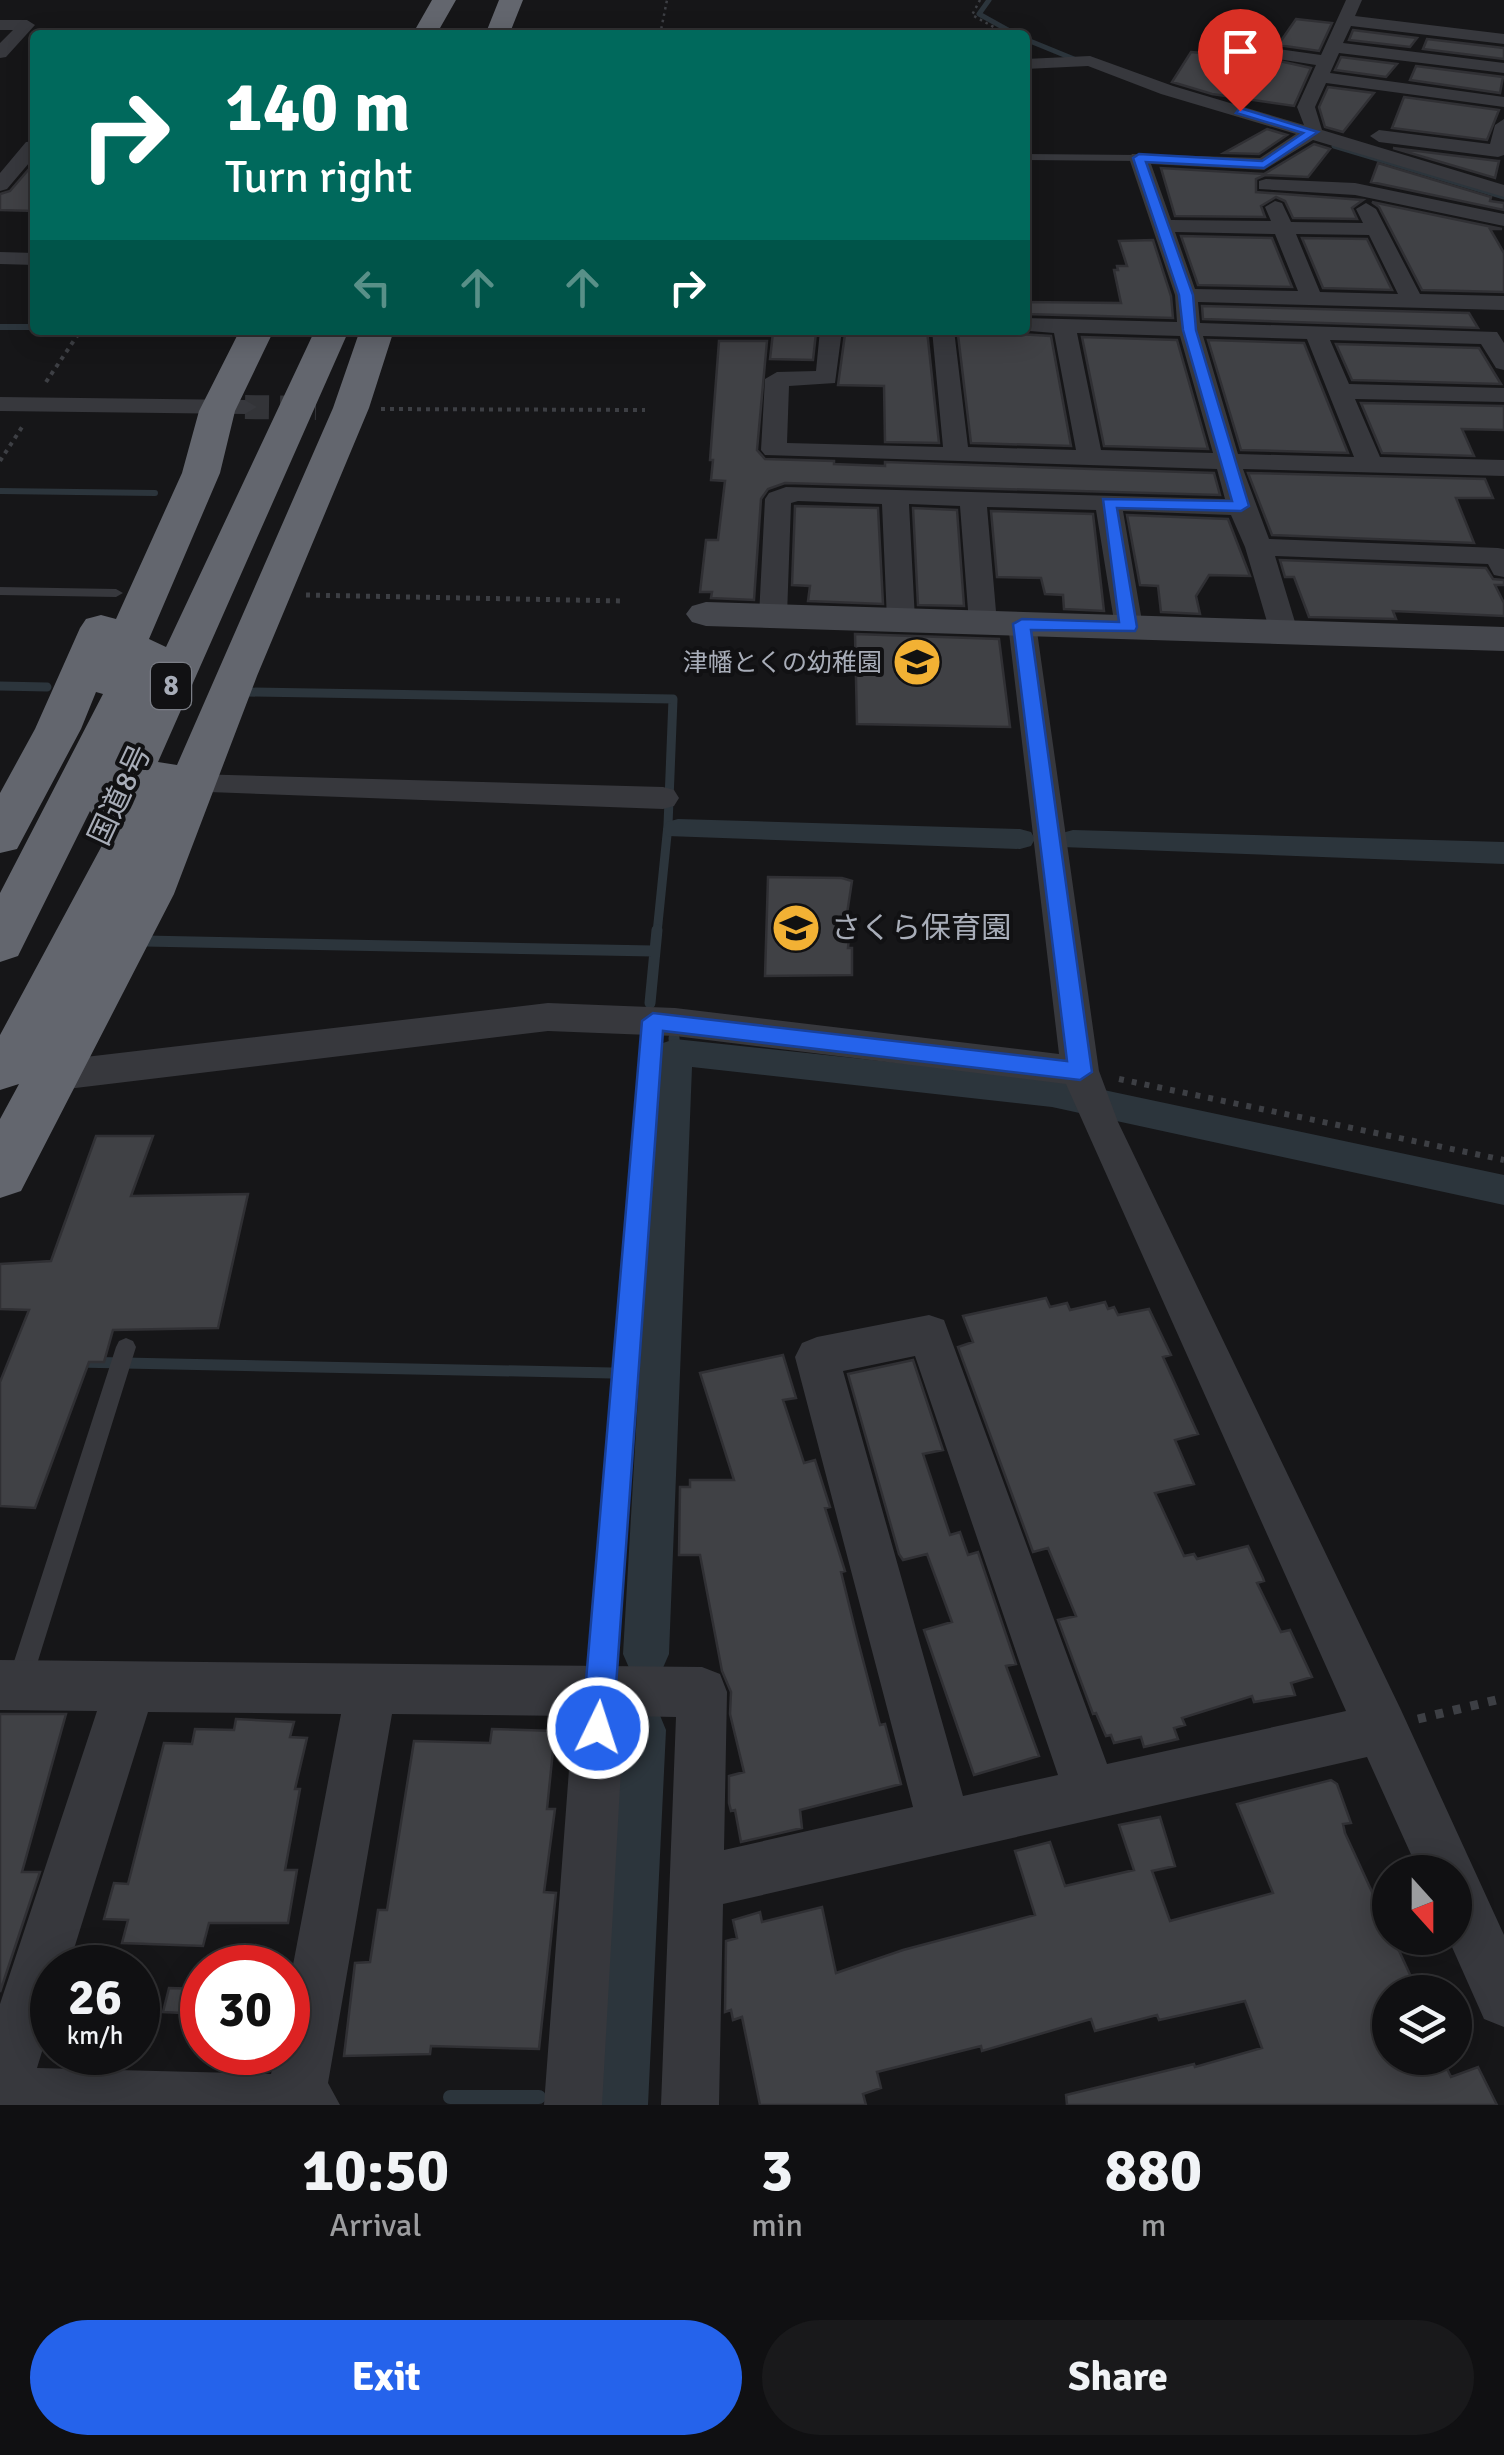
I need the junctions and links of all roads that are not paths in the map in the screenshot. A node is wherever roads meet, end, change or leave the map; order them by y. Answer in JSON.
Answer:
{"nodes":[{"id":1,"x":428,"y":0,"type":"edge"},
{"id":2,"x":444,"y":0,"type":"edge"},
{"id":3,"x":457,"y":0,"type":"edge"},
{"id":4,"x":491,"y":0,"type":"edge"},
{"id":5,"x":511,"y":0,"type":"edge"},
{"id":6,"x":1354,"y":0,"type":"edge"},
{"id":7,"x":1344,"y":20,"type":"junction"},
{"id":8,"x":0,"y":25,"type":"edge"},
{"id":9,"x":413,"y":30,"type":"edge"},
{"id":10,"x":427,"y":30,"type":"edge"},
{"id":11,"x":443,"y":30,"type":"edge"},
{"id":12,"x":482,"y":30,"type":"edge"},
{"id":13,"x":498,"y":30,"type":"edge"},
{"id":14,"x":1504,"y":39,"type":"edge"},
{"id":15,"x":6,"y":54,"type":"edge"},
{"id":16,"x":1278,"y":54,"type":"dead end"},
{"id":17,"x":1326,"y":62,"type":"junction"},
{"id":18,"x":1030,"y":64,"type":"edge"},
{"id":19,"x":1504,"y":68,"type":"edge"},
{"id":20,"x":1504,"y":102,"type":"edge"},
{"id":21,"x":1405,"y":114,"type":"junction"},
{"id":22,"x":1504,"y":124,"type":"edge"},
{"id":23,"x":1313,"y":130,"type":"junction"},
{"id":24,"x":0,"y":146,"type":"edge"},
{"id":25,"x":30,"y":146,"type":"edge"},
{"id":26,"x":30,"y":151,"type":"edge"},
{"id":27,"x":1030,"y":157,"type":"edge"},
{"id":28,"x":1139,"y":158,"type":"junction"},
{"id":29,"x":1240,"y":164,"type":"junction"},
{"id":30,"x":1266,"y":185,"type":"junction"},
{"id":31,"x":0,"y":188,"type":"edge"},
{"id":32,"x":1356,"y":189,"type":"junction"},
{"id":33,"x":1504,"y":190,"type":"edge"},
{"id":34,"x":0,"y":211,"type":"edge"},
{"id":35,"x":1504,"y":220,"type":"edge"},
{"id":36,"x":1162,"y":226,"type":"junction"},
{"id":37,"x":1284,"y":228,"type":"junction"},
{"id":38,"x":1376,"y":229,"type":"junction"},
{"id":39,"x":0,"y":258,"type":"edge"},
{"id":40,"x":30,"y":258,"type":"edge"},
{"id":41,"x":1186,"y":295,"type":"junction"},
{"id":42,"x":1312,"y":298,"type":"junction"},
{"id":43,"x":1412,"y":300,"type":"junction"},
{"id":44,"x":1504,"y":303,"type":"edge"},
{"id":45,"x":1030,"y":325,"type":"edge"},
{"id":46,"x":1064,"y":326,"type":"junction"},
{"id":47,"x":1190,"y":330,"type":"junction"},
{"id":48,"x":1316,"y":332,"type":"junction"},
{"id":49,"x":256,"y":335,"type":"edge"},
{"id":50,"x":301,"y":335,"type":"edge"},
{"id":51,"x":330,"y":335,"type":"edge"},
{"id":52,"x":375,"y":335,"type":"edge"},
{"id":53,"x":832,"y":335,"type":"edge"},
{"id":54,"x":944,"y":335,"type":"edge"},
{"id":55,"x":1504,"y":363,"type":"edge"},
{"id":56,"x":1340,"y":391,"type":"junction"},
{"id":57,"x":356,"y":393,"type":"junction"},
{"id":58,"x":1504,"y":395,"type":"edge"},
{"id":59,"x":0,"y":404,"type":"edge"},
{"id":60,"x":227,"y":408,"type":"junction"},
{"id":61,"x":956,"y":454,"type":"junction"},
{"id":62,"x":1090,"y":458,"type":"junction"},
{"id":63,"x":1228,"y":462,"type":"junction"},
{"id":64,"x":1370,"y":465,"type":"junction"},
{"id":65,"x":1504,"y":468,"type":"edge"},
{"id":66,"x":896,"y":496,"type":"junction"},
{"id":67,"x":974,"y":499,"type":"junction"},
{"id":68,"x":1108,"y":503,"type":"junction"},
{"id":69,"x":1241,"y":506,"type":"junction"},
{"id":70,"x":1259,"y":547,"type":"junction"},
{"id":71,"x":1504,"y":569,"type":"edge"},
{"id":72,"x":0,"y":591,"type":"edge"},
{"id":73,"x":116,"y":593,"type":"junction"},
{"id":74,"x":706,"y":614,"type":"dead end"},
{"id":75,"x":773,"y":616,"type":"junction"},
{"id":76,"x":900,"y":620,"type":"junction"},
{"id":77,"x":1003,"y":624,"type":"junction"},
{"id":78,"x":1128,"y":627,"type":"junction"},
{"id":79,"x":1284,"y":632,"type":"junction"},
{"id":80,"x":1504,"y":639,"type":"edge"},
{"id":81,"x":193,"y":784,"type":"junction"},
{"id":82,"x":662,"y":798,"type":"dead end"},
{"id":83,"x":0,"y":837,"type":"edge"},
{"id":84,"x":31,"y":886,"type":"junction"},
{"id":85,"x":0,"y":943,"type":"edge"},
{"id":86,"x":653,"y":1021,"type":"junction"},
{"id":87,"x":0,"y":1038,"type":"edge"},
{"id":88,"x":1080,"y":1072,"type":"junction"},
{"id":89,"x":22,"y":1075,"type":"edge"},
{"id":90,"x":0,"y":1174,"type":"edge"},
{"id":91,"x":125,"y":1351,"type":"dead end"},
{"id":92,"x":9,"y":1685,"type":"edge"},
{"id":93,"x":371,"y":1687,"type":"junction"},
{"id":94,"x":130,"y":1688,"type":"junction"},
{"id":95,"x":600,"y":1691,"type":"junction"},
{"id":96,"x":1383,"y":1728,"type":"junction"},
{"id":97,"x":1090,"y":1794,"type":"junction"},
{"id":98,"x":945,"y":1826,"type":"junction"},
{"id":99,"x":1440,"y":1855,"type":"edge"},
{"id":100,"x":696,"y":1883,"type":"junction"},
{"id":101,"x":1472,"y":1928,"type":"edge"},
{"id":102,"x":1504,"y":2000,"type":"edge"},
{"id":103,"x":0,"y":2094,"type":"edge"},
{"id":104,"x":296,"y":2105,"type":"edge"},
{"id":105,"x":311,"y":2105,"type":"edge"},
{"id":106,"x":572,"y":2105,"type":"edge"},
{"id":107,"x":690,"y":2105,"type":"edge"}],
"edges":[{"from":1,"to":9,"type":"highway"},
{"from":2,"to":10,"type":"highway"},
{"from":3,"to":11,"type":"highway"},
{"from":4,"to":12,"type":"highway"},
{"from":5,"to":13,"type":"highway"},
{"from":6,"to":7,"type":"street"},
{"from":7,"to":14,"type":"street"},
{"from":7,"to":17,"type":"street"},
{"from":8,"to":15,"type":"street"},
{"from":16,"to":17,"type":"street"},
{"from":17,"to":19,"type":"street"},
{"from":17,"to":21,"type":"street"},
{"from":17,"to":23,"type":"street"},
{"from":18,"to":23,"type":"street"},
{"from":20,"to":21,"type":"street"},
{"from":21,"to":22,"type":"street"},
{"from":21,"to":23,"type":"street"},
{"from":23,"to":29,"type":"street"},
{"from":23,"to":33,"type":"street"},
{"from":24,"to":25,"type":"street"},
{"from":26,"to":31,"type":"street"},
{"from":27,"to":28,"type":"lane"},
{"from":28,"to":29,"type":"street"},
{"from":28,"to":36,"type":"street"},
{"from":29,"to":30,"type":"street"},
{"from":30,"to":32,"type":"street"},
{"from":30,"to":37,"type":"street"},
{"from":31,"to":34,"type":"street"},
{"from":32,"to":35,"type":"street"},
{"from":32,"to":38,"type":"street"},
{"from":36,"to":37,"type":"street"},
{"from":36,"to":41,"type":"street"},
{"from":37,"to":38,"type":"street"},
{"from":37,"to":42,"type":"street"},
{"from":38,"to":43,"type":"street"},
{"from":39,"to":40,"type":"street"},
{"from":41,"to":42,"type":"street"},
{"from":41,"to":47,"type":"street"},
{"from":42,"to":43,"type":"street"},
{"from":43,"to":44,"type":"street"},
{"from":45,"to":46,"type":"street"},
{"from":46,"to":47,"type":"street"},
{"from":46,"to":62,"type":"street"},
{"from":47,"to":48,"type":"street"},
{"from":47,"to":63,"type":"street"},
{"from":48,"to":55,"type":"street"},
{"from":48,"to":56,"type":"street"},
{"from":49,"to":60,"type":"highway"},
{"from":50,"to":84,"type":"highway","name":"国道8号","number":"8"},
{"from":51,"to":87,"type":"highway","name":"国道8号","number":"8"},
{"from":52,"to":57,"type":"highway"},
{"from":53,"to":61,"type":"street"},
{"from":54,"to":61,"type":"street"},
{"from":56,"to":58,"type":"street"},
{"from":56,"to":64,"type":"street"},
{"from":57,"to":81,"type":"highway"},
{"from":57,"to":89,"type":"highway"},
{"from":59,"to":60,"type":"street"},
{"from":60,"to":73,"type":"highway"},
{"from":60,"to":84,"type":"highway"},
{"from":61,"to":62,"type":"street"},
{"from":62,"to":63,"type":"street"},
{"from":63,"to":64,"type":"street"},
{"from":63,"to":69,"type":"street"},
{"from":64,"to":65,"type":"street"},
{"from":66,"to":67,"type":"street"},
{"from":66,"to":75,"type":"street"},
{"from":66,"to":76,"type":"street"},
{"from":67,"to":68,"type":"street"},
{"from":67,"to":77,"type":"street"},
{"from":68,"to":69,"type":"street"},
{"from":68,"to":78,"type":"street"},
{"from":69,"to":70,"type":"street"},
{"from":70,"to":71,"type":"street"},
{"from":70,"to":79,"type":"street"},
{"from":72,"to":73,"type":"lane"},
{"from":73,"to":83,"type":"highway"},
{"from":74,"to":75,"type":"street"},
{"from":75,"to":76,"type":"street"},
{"from":76,"to":77,"type":"street"},
{"from":77,"to":78,"type":"street"},
{"from":77,"to":88,"type":"street"},
{"from":78,"to":79,"type":"street"},
{"from":79,"to":80,"type":"street"},
{"from":81,"to":82,"type":"street"},
{"from":81,"to":89,"type":"highway"},
{"from":84,"to":85,"type":"highway","name":"国道8号","number":"8"},
{"from":86,"to":88,"type":"street"},
{"from":86,"to":89,"type":"street"},
{"from":86,"to":95,"type":"lane"},
{"from":88,"to":96,"type":"street"},
{"from":89,"to":90,"type":"highway"},
{"from":91,"to":92,"type":"lane"},
{"from":92,"to":94,"type":"street"},
{"from":93,"to":94,"type":"street"},
{"from":93,"to":95,"type":"street"},
{"from":93,"to":104,"type":"street"},
{"from":94,"to":103,"type":"street"},
{"from":95,"to":100,"type":"street"},
{"from":95,"to":106,"type":"street"},
{"from":96,"to":97,"type":"street"},
{"from":96,"to":99,"type":"street"},
{"from":97,"to":98,"type":"street"},
{"from":97,"to":98,"type":"street"},
{"from":98,"to":100,"type":"street"},
{"from":100,"to":107,"type":"street"},
{"from":101,"to":102,"type":"street"},
{"from":103,"to":104,"type":"street"},
{"from":104,"to":105,"type":"street"}]}
